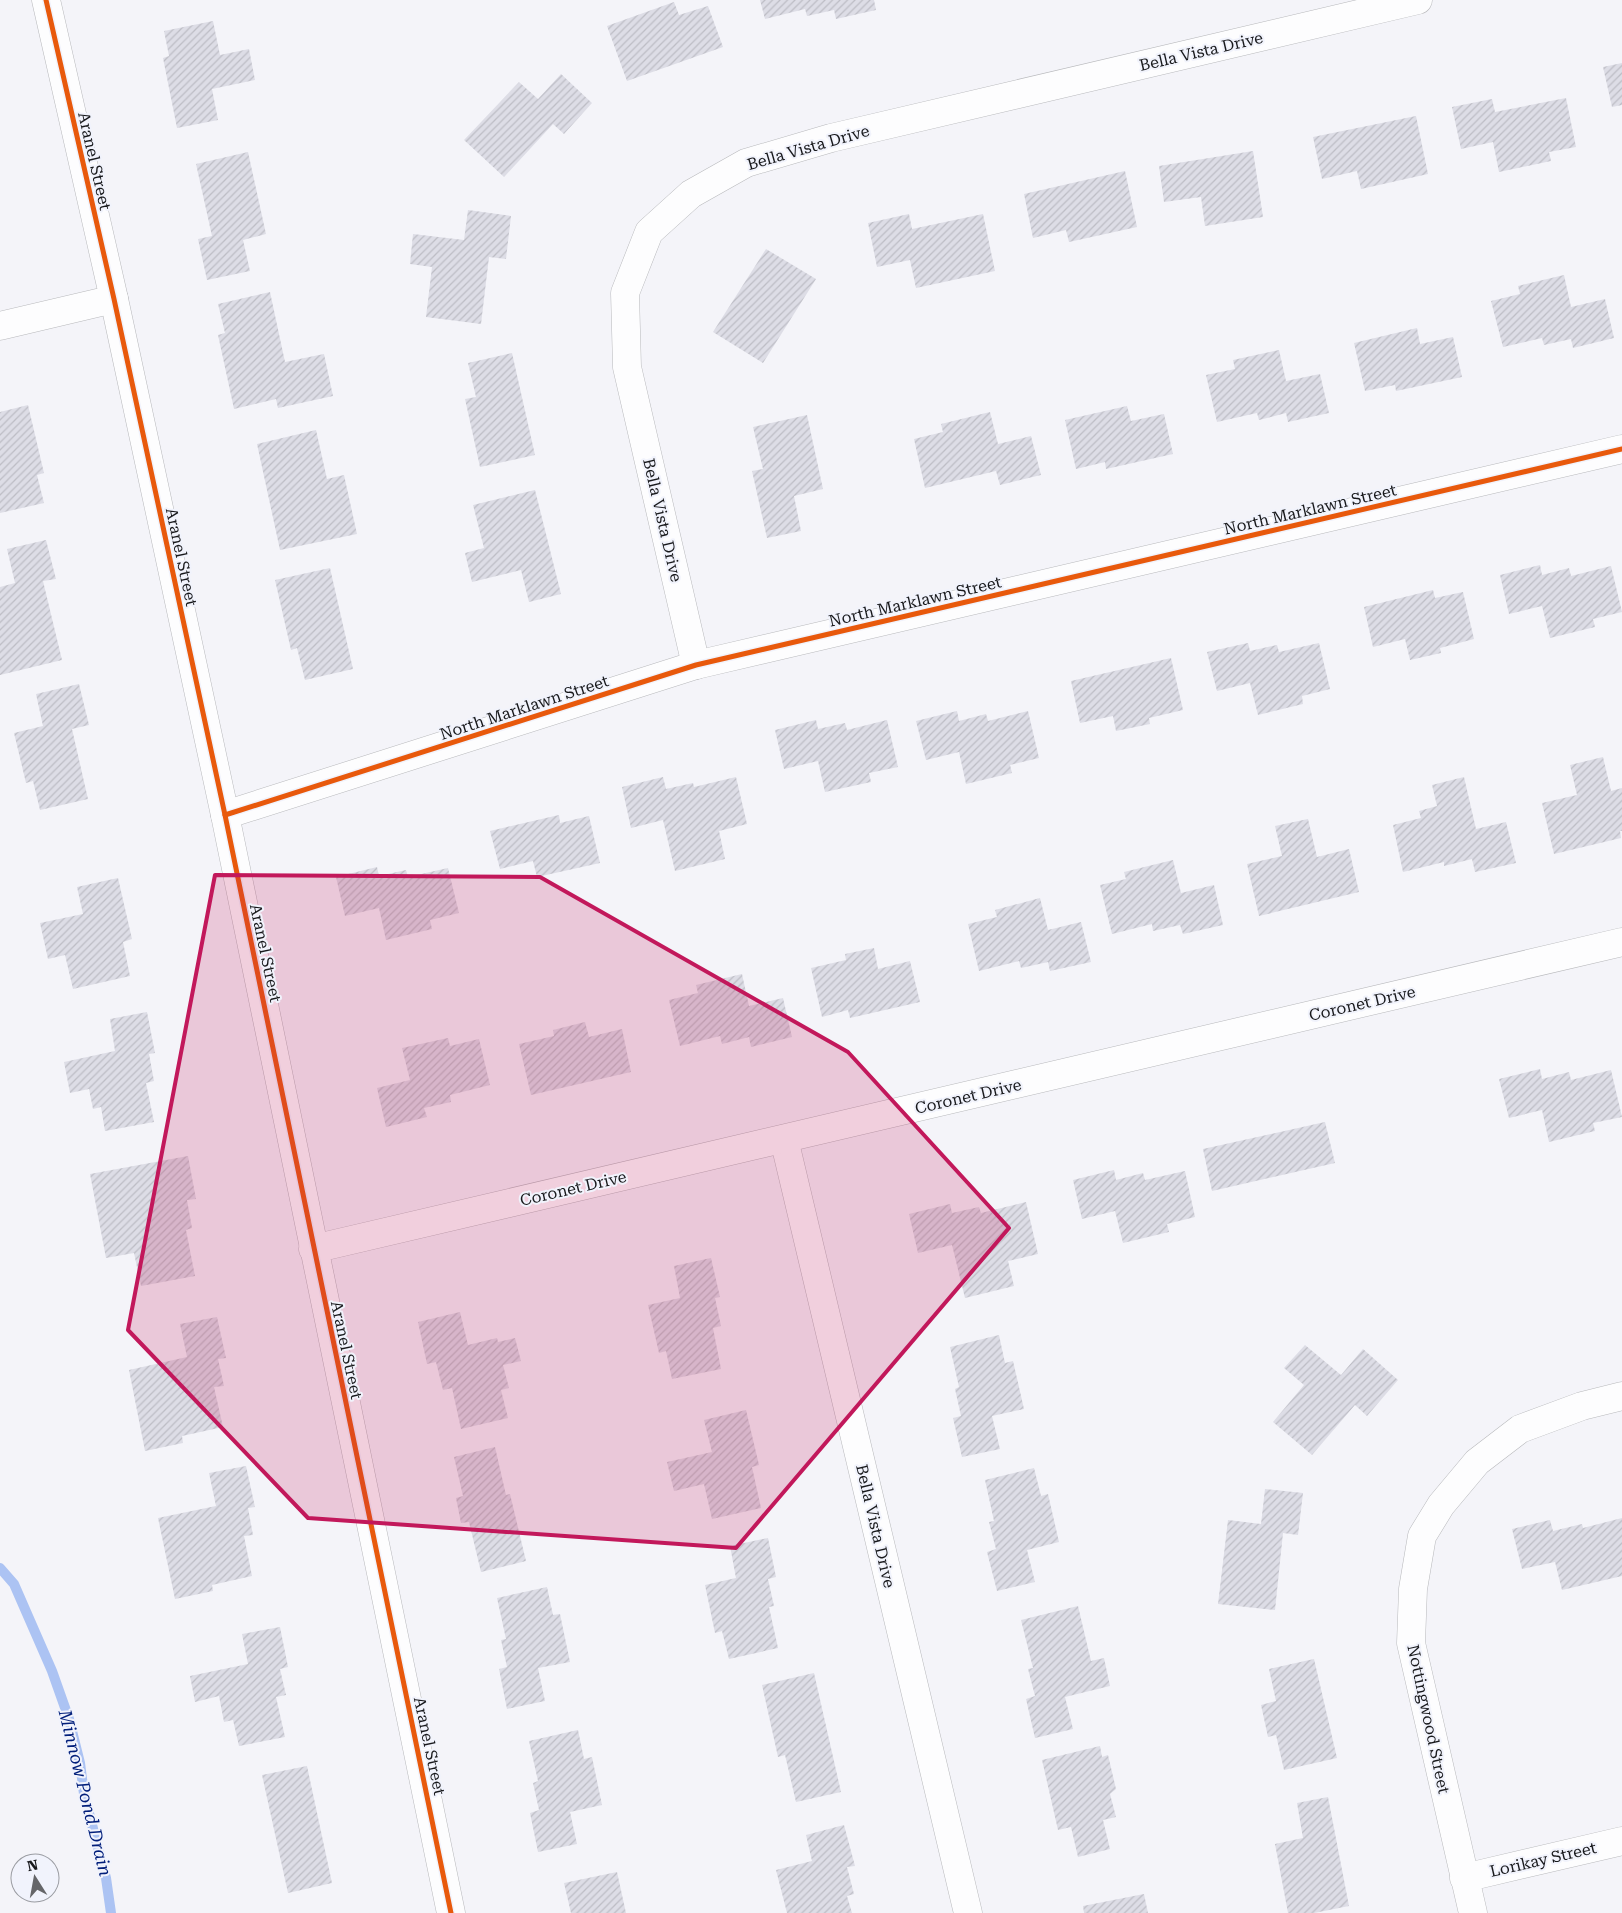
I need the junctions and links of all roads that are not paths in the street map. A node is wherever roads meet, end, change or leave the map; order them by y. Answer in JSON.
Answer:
{"nodes":[{"id":1,"x":46,"y":0,"type":"edge"},
{"id":2,"x":1418,"y":0,"type":"edge"},
{"id":3,"x":114,"y":299,"type":"junction"},
{"id":4,"x":0,"y":326,"type":"edge"},
{"id":5,"x":1622,"y":449,"type":"edge"},
{"id":6,"x":696,"y":665,"type":"junction"},
{"id":7,"x":225,"y":815,"type":"junction"},
{"id":8,"x":1622,"y":942,"type":"edge"},
{"id":9,"x":784,"y":1139,"type":"junction"},
{"id":10,"x":313,"y":1249,"type":"junction"},
{"id":11,"x":1622,"y":1396,"type":"edge"},
{"id":12,"x":1622,"y":1841,"type":"edge"},
{"id":13,"x":1464,"y":1878,"type":"junction"},
{"id":14,"x":451,"y":1913,"type":"edge"},
{"id":15,"x":968,"y":1913,"type":"edge"},
{"id":16,"x":1473,"y":1913,"type":"edge"}],
"edges":[{"from":1,"to":3,"type":"street","name":"Aranel Street"},
{"from":2,"to":6,"type":"street","name":"Bella Vista Drive"},
{"from":3,"to":4,"type":"street"},
{"from":3,"to":7,"type":"street","name":"Aranel Street"},
{"from":5,"to":6,"type":"street","name":"North Marklawn Street"},
{"from":6,"to":7,"type":"street","name":"North Marklawn Street"},
{"from":7,"to":10,"type":"street","name":"Aranel Street"},
{"from":8,"to":9,"type":"street","name":"Coronet Drive"},
{"from":9,"to":10,"type":"street","name":"Coronet Drive"},
{"from":9,"to":15,"type":"street","name":"Bella Vista Drive"},
{"from":10,"to":14,"type":"street","name":"Aranel Street"},
{"from":11,"to":13,"type":"street","name":"Nottingwood Street"},
{"from":12,"to":13,"type":"street","name":"Lorikay Street"},
{"from":13,"to":16,"type":"street","name":"Nottingwood Street"}]}
